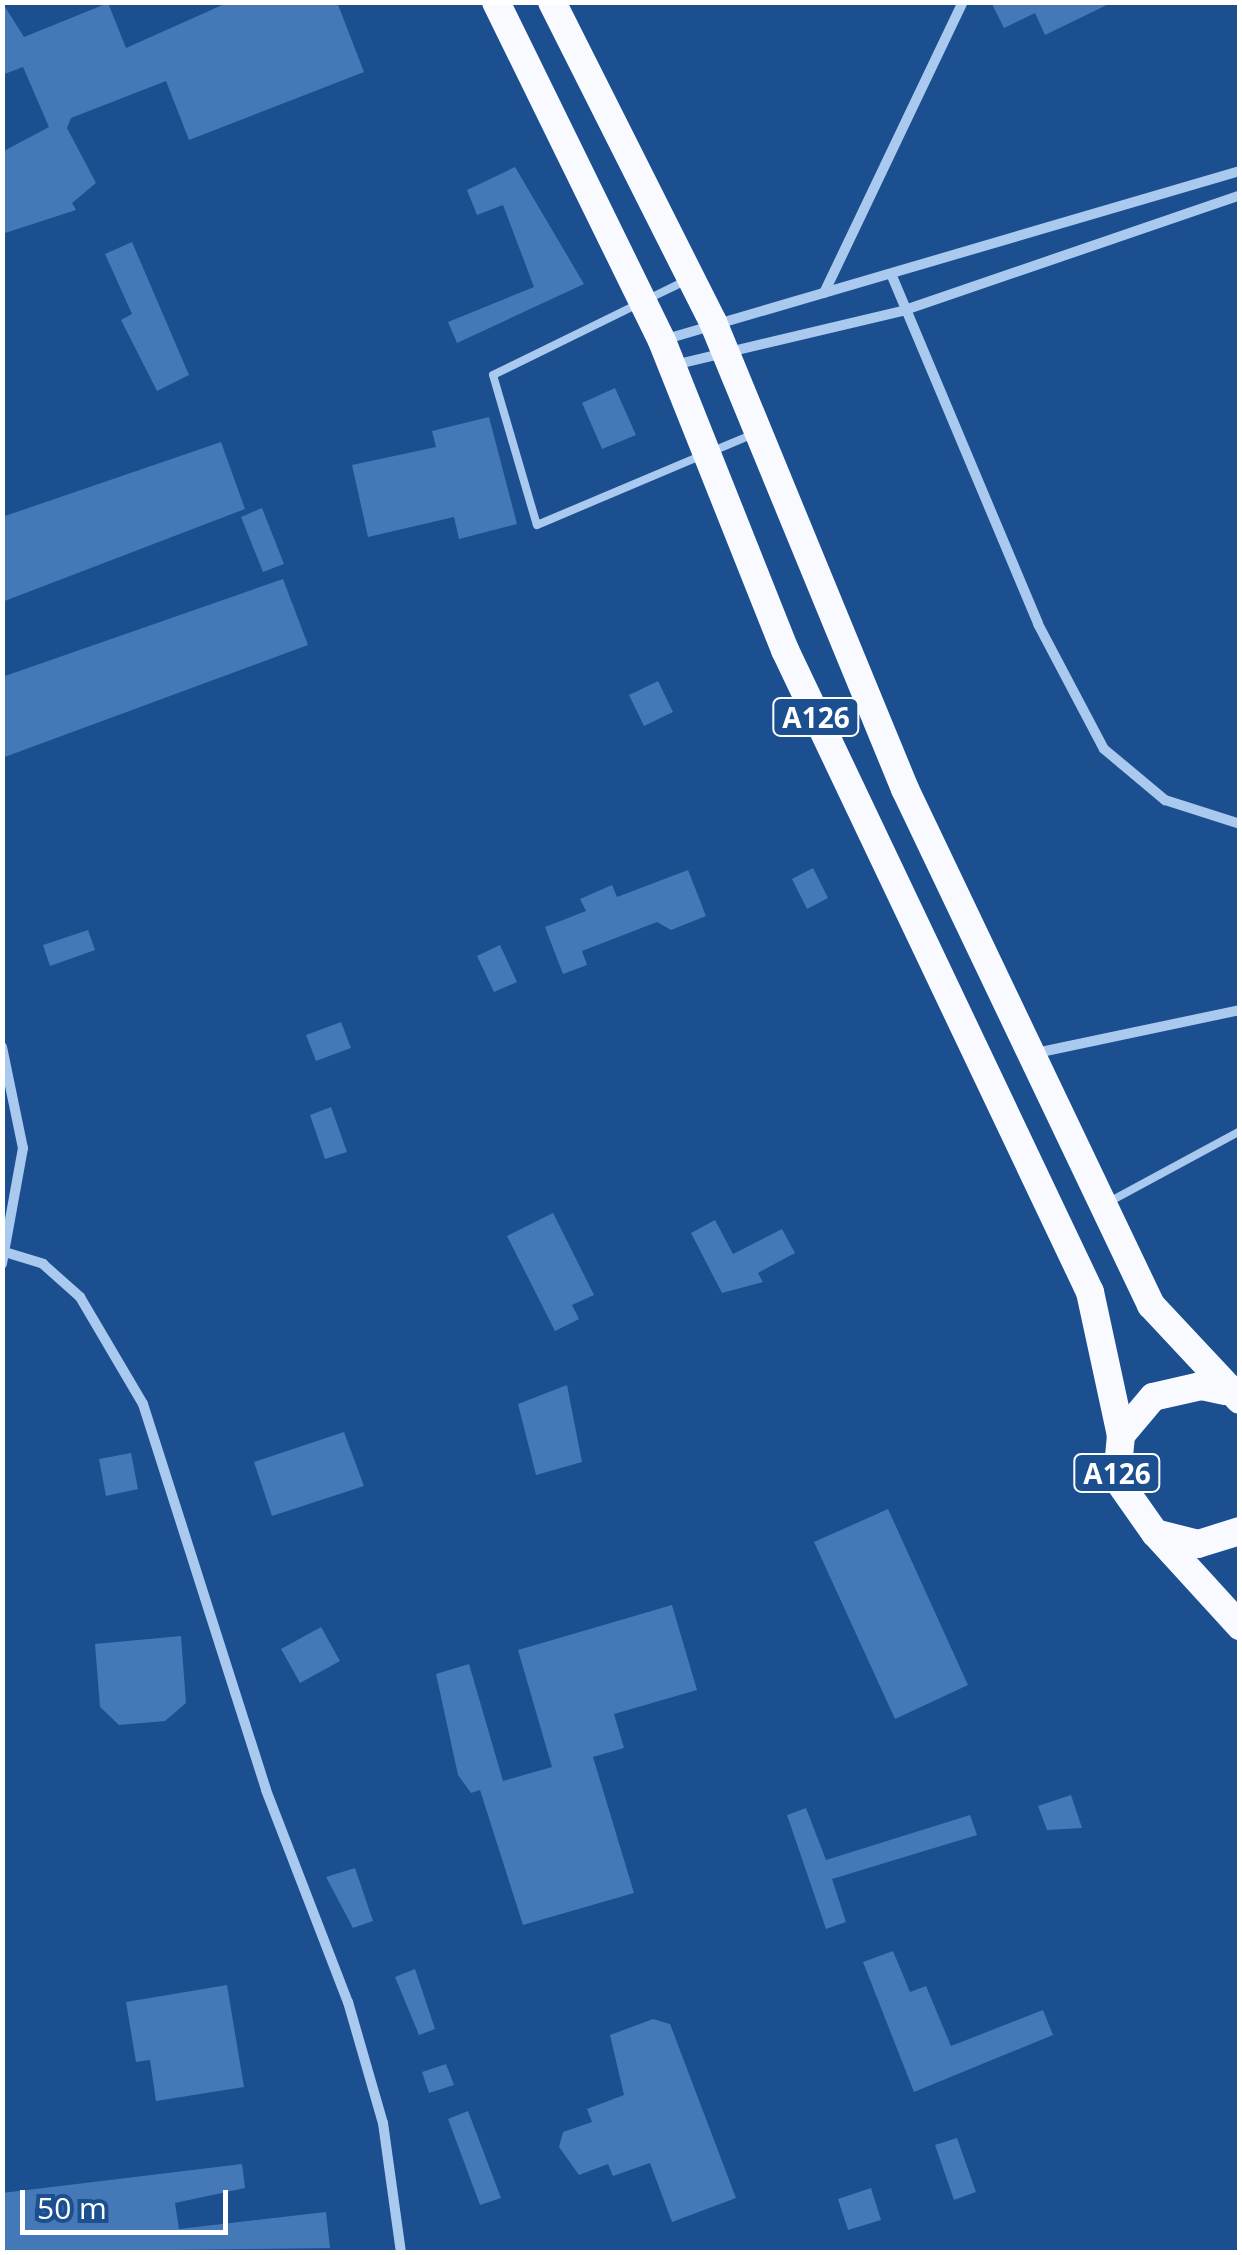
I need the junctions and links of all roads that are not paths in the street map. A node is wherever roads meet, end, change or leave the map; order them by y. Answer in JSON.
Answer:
{"nodes":[{"id":1,"x":496,"y":2,"type":"edge"},
{"id":2,"x":552,"y":2,"type":"edge"},
{"id":3,"x":963,"y":2,"type":"edge"},
{"id":4,"x":1240,"y":171,"type":"edge"},
{"id":5,"x":1240,"y":195,"type":"edge"},
{"id":6,"x":892,"y":276,"type":"junction"},
{"id":7,"x":689,"y":279,"type":"junction"},
{"id":8,"x":824,"y":293,"type":"junction"},
{"id":9,"x":643,"y":302,"type":"junction"},
{"id":10,"x":902,"y":311,"type":"junction"},
{"id":11,"x":718,"y":335,"type":"junction"},
{"id":12,"x":668,"y":353,"type":"junction"},
{"id":13,"x":756,"y":434,"type":"junction"},
{"id":14,"x":703,"y":455,"type":"junction"},
{"id":15,"x":1240,"y":824,"type":"edge"},
{"id":16,"x":1240,"y":1010,"type":"edge"},
{"id":17,"x":2,"y":1046,"type":"edge"},
{"id":18,"x":1030,"y":1054,"type":"junction"},
{"id":19,"x":1240,"y":1131,"type":"edge"},
{"id":20,"x":1107,"y":1203,"type":"junction"},
{"id":21,"x":5,"y":1258,"type":"edge"},
{"id":22,"x":1232,"y":1396,"type":"edge"},
{"id":23,"x":1122,"y":1435,"type":"junction"},
{"id":24,"x":1240,"y":1531,"type":"edge"},
{"id":25,"x":1154,"y":1533,"type":"junction"},
{"id":26,"x":1240,"y":1626,"type":"edge"},
{"id":27,"x":401,"y":2252,"type":"edge"}],
"edges":[{"from":1,"to":9,"type":"highway","number":"A126"},
{"from":2,"to":7,"type":"highway","number":"A126"},
{"from":3,"to":8,"type":"street"},
{"from":4,"to":6,"type":"street"},
{"from":5,"to":10,"type":"street"},
{"from":6,"to":8,"type":"street"},
{"from":6,"to":10,"type":"street"},
{"from":7,"to":9,"type":"lane"},
{"from":7,"to":11,"type":"highway","number":"A126"},
{"from":8,"to":11,"type":"street"},
{"from":9,"to":12,"type":"highway","number":"A126"},
{"from":9,"to":14,"type":"lane"},
{"from":10,"to":11,"type":"street"},
{"from":10,"to":15,"type":"street"},
{"from":11,"to":12,"type":"street"},
{"from":11,"to":12,"type":"street"},
{"from":11,"to":13,"type":"highway","number":"A126"},
{"from":12,"to":14,"type":"highway","number":"A126"},
{"from":13,"to":14,"type":"lane"},
{"from":13,"to":18,"type":"highway","number":"A126"},
{"from":14,"to":23,"type":"highway","number":"A126"},
{"from":16,"to":18,"type":"street"},
{"from":17,"to":21,"type":"street"},
{"from":18,"to":20,"type":"highway","number":"A126"},
{"from":19,"to":20,"type":"lane"},
{"from":20,"to":22,"type":"highway","number":"A126"},
{"from":21,"to":27,"type":"street"},
{"from":22,"to":23,"type":"highway","number":"A126"},
{"from":23,"to":25,"type":"highway","number":"A126"},
{"from":24,"to":25,"type":"highway","number":"A126"},
{"from":25,"to":26,"type":"highway","number":"A126"}]}
